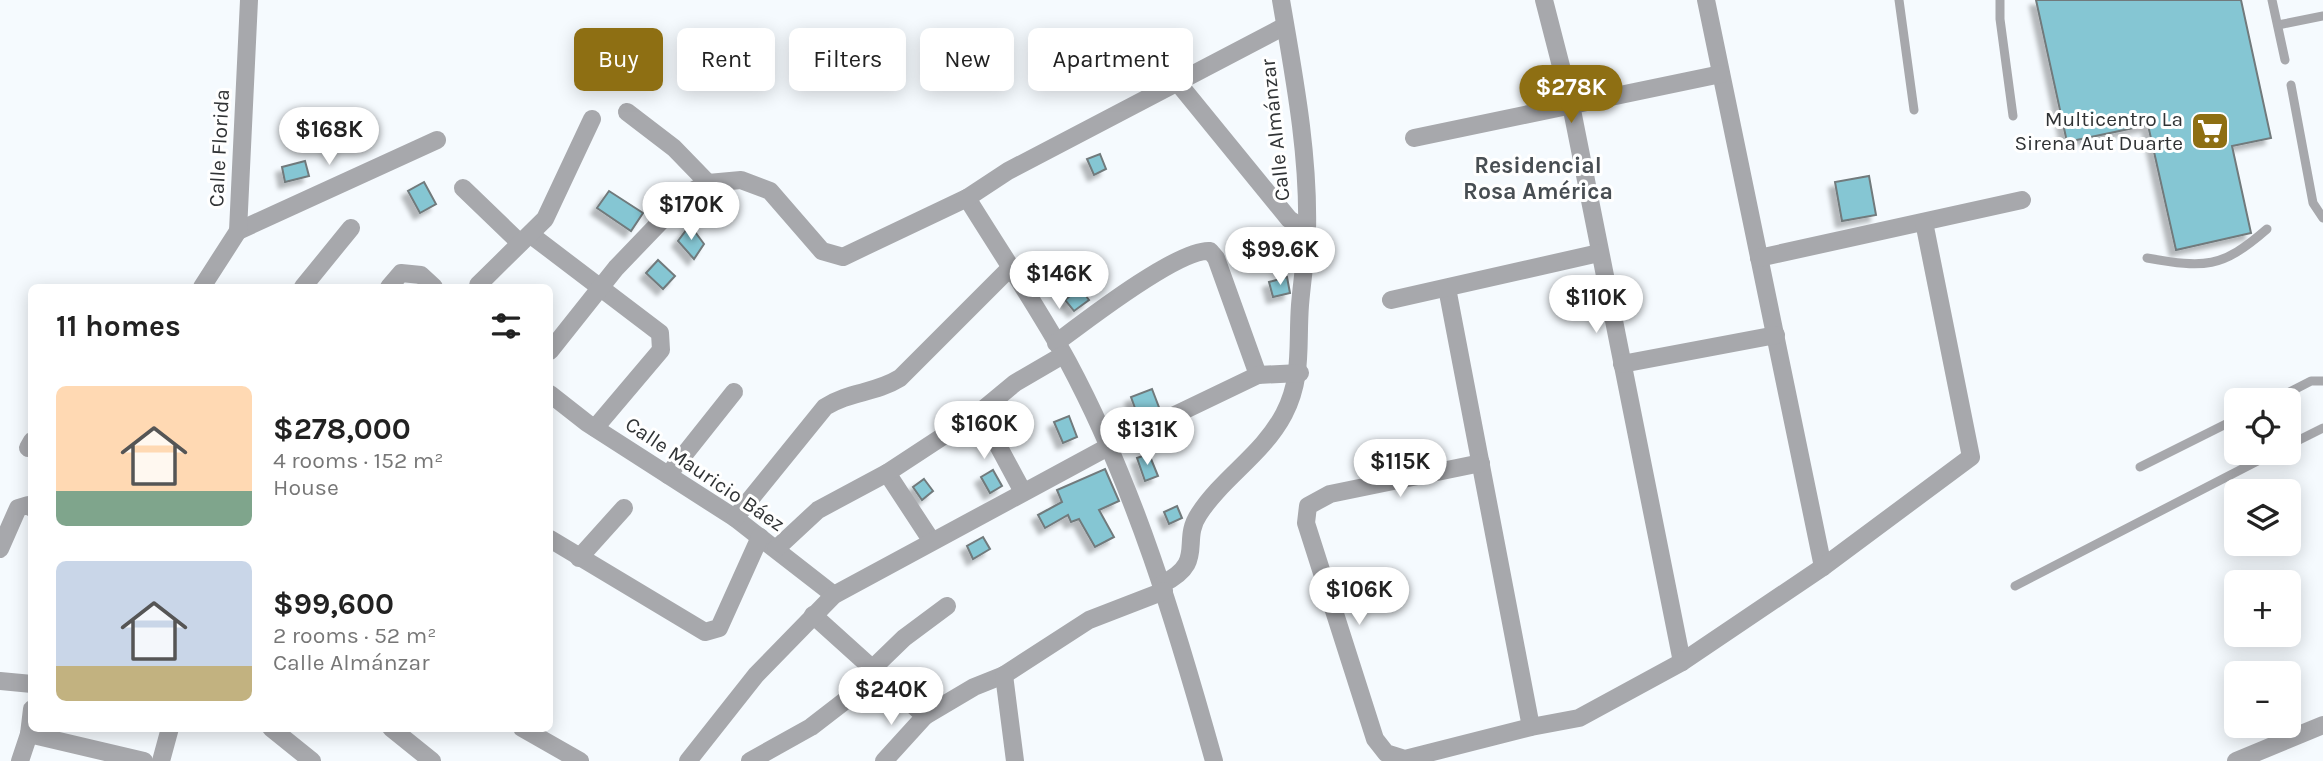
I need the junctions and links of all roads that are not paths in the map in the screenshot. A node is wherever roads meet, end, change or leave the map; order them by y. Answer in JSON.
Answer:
{"nodes":[{"id":1,"x":249,"y":0,"type":"edge"},
{"id":2,"x":1280,"y":0,"type":"edge"},
{"id":3,"x":1544,"y":0,"type":"edge"},
{"id":4,"x":1706,"y":0,"type":"edge"},
{"id":5,"x":1899,"y":0,"type":"edge"},
{"id":6,"x":2000,"y":0,"type":"edge"},
{"id":7,"x":2273,"y":0,"type":"edge"},
{"id":8,"x":2323,"y":16,"type":"edge"},
{"id":9,"x":2278,"y":25,"type":"junction"},
{"id":10,"x":1285,"y":26,"type":"junction"},
{"id":11,"x":2285,"y":60,"type":"dead end"},
{"id":12,"x":1721,"y":74,"type":"junction"},
{"id":13,"x":1193,"y":75,"type":"edge"},
{"id":14,"x":2291,"y":85,"type":"dead end"},
{"id":15,"x":1163,"y":91,"type":"edge"},
{"id":16,"x":1185,"y":91,"type":"edge"},
{"id":17,"x":1571,"y":105,"type":"junction"},
{"id":18,"x":1914,"y":110,"type":"dead end"},
{"id":19,"x":627,"y":112,"type":"dead end"},
{"id":20,"x":2013,"y":116,"type":"dead end"},
{"id":21,"x":592,"y":119,"type":"dead end"},
{"id":22,"x":1414,"y":138,"type":"dead end"},
{"id":23,"x":438,"y":140,"type":"dead end"},
{"id":24,"x":708,"y":183,"type":"junction"},
{"id":25,"x":463,"y":188,"type":"dead end"},
{"id":26,"x":967,"y":198,"type":"junction"},
{"id":27,"x":2022,"y":200,"type":"dead end"},
{"id":28,"x":2323,"y":218,"type":"edge"},
{"id":29,"x":1924,"y":222,"type":"junction"},
{"id":30,"x":351,"y":228,"type":"dead end"},
{"id":31,"x":2267,"y":229,"type":"dead end"},
{"id":32,"x":1307,"y":231,"type":"junction"},
{"id":33,"x":238,"y":232,"type":"junction"},
{"id":34,"x":525,"y":239,"type":"junction"},
{"id":35,"x":1599,"y":253,"type":"junction"},
{"id":36,"x":1759,"y":257,"type":"junction"},
{"id":37,"x":2147,"y":258,"type":"dead end"},
{"id":38,"x":1010,"y":268,"type":"junction"},
{"id":39,"x":207,"y":284,"type":"edge"},
{"id":40,"x":305,"y":284,"type":"edge"},
{"id":41,"x":392,"y":284,"type":"edge"},
{"id":42,"x":431,"y":284,"type":"edge"},
{"id":43,"x":479,"y":284,"type":"edge"},
{"id":44,"x":601,"y":287,"type":"junction"},
{"id":45,"x":1447,"y":288,"type":"junction"},
{"id":46,"x":1391,"y":300,"type":"dead end"},
{"id":47,"x":1776,"y":335,"type":"junction"},
{"id":48,"x":553,"y":347,"type":"edge"},
{"id":49,"x":1059,"y":349,"type":"junction"},
{"id":50,"x":1622,"y":364,"type":"junction"},
{"id":51,"x":1300,"y":373,"type":"junction"},
{"id":52,"x":1258,"y":375,"type":"junction"},
{"id":53,"x":2323,"y":381,"type":"edge"},
{"id":54,"x":2297,"y":388,"type":"edge"},
{"id":55,"x":734,"y":392,"type":"dead end"},
{"id":56,"x":553,"y":396,"type":"edge"},
{"id":57,"x":980,"y":412,"type":"junction"},
{"id":58,"x":2224,"y":425,"type":"edge"},
{"id":59,"x":595,"y":428,"type":"junction"},
{"id":60,"x":2323,"y":428,"type":"edge"},
{"id":61,"x":2301,"y":439,"type":"edge"},
{"id":62,"x":1108,"y":447,"type":"junction"},
{"id":63,"x":1481,"y":463,"type":"junction"},
{"id":64,"x":2250,"y":465,"type":"edge"},
{"id":65,"x":2140,"y":467,"type":"dead end"},
{"id":66,"x":887,"y":473,"type":"junction"},
{"id":67,"x":668,"y":475,"type":"junction"},
{"id":68,"x":1023,"y":492,"type":"junction"},
{"id":69,"x":28,"y":505,"type":"edge"},
{"id":70,"x":624,"y":508,"type":"dead end"},
{"id":71,"x":735,"y":517,"type":"junction"},
{"id":72,"x":760,"y":537,"type":"junction"},
{"id":73,"x":931,"y":540,"type":"junction"},
{"id":74,"x":553,"y":541,"type":"edge"},
{"id":75,"x":0,"y":549,"type":"edge"},
{"id":76,"x":776,"y":549,"type":"junction"},
{"id":77,"x":579,"y":558,"type":"junction"},
{"id":78,"x":1823,"y":567,"type":"junction"},
{"id":79,"x":2015,"y":586,"type":"dead end"},
{"id":80,"x":1163,"y":588,"type":"junction"},
{"id":81,"x":834,"y":595,"type":"junction"},
{"id":82,"x":947,"y":606,"type":"dead end"},
{"id":83,"x":813,"y":615,"type":"junction"},
{"id":84,"x":1682,"y":663,"type":"junction"},
{"id":85,"x":872,"y":669,"type":"junction"},
{"id":86,"x":1003,"y":674,"type":"junction"},
{"id":87,"x":0,"y":681,"type":"edge"},
{"id":88,"x":28,"y":684,"type":"edge"},
{"id":89,"x":925,"y":716,"type":"junction"},
{"id":90,"x":2323,"y":725,"type":"edge"},
{"id":91,"x":1531,"y":727,"type":"junction"},
{"id":92,"x":169,"y":732,"type":"edge"},
{"id":93,"x":276,"y":732,"type":"edge"},
{"id":94,"x":396,"y":732,"type":"edge"},
{"id":95,"x":529,"y":732,"type":"edge"},
{"id":96,"x":29,"y":734,"type":"joint"},
{"id":97,"x":20,"y":761,"type":"edge"},
{"id":98,"x":144,"y":761,"type":"edge"},
{"id":99,"x":161,"y":761,"type":"edge"},
{"id":100,"x":312,"y":761,"type":"edge"},
{"id":101,"x":432,"y":761,"type":"edge"},
{"id":102,"x":580,"y":761,"type":"edge"},
{"id":103,"x":688,"y":761,"type":"edge"},
{"id":104,"x":750,"y":761,"type":"edge"},
{"id":105,"x":884,"y":761,"type":"edge"},
{"id":106,"x":1015,"y":761,"type":"edge"},
{"id":107,"x":1214,"y":761,"type":"edge"},
{"id":108,"x":2236,"y":761,"type":"edge"}],
"edges":[{"from":1,"to":33,"type":"street","name":"Calle Florida"},
{"from":2,"to":10,"type":"street","name":"Calle Almánzar"},
{"from":3,"to":17,"type":"street"},
{"from":4,"to":12,"type":"street"},
{"from":5,"to":18,"type":"lane"},
{"from":6,"to":20,"type":"lane"},
{"from":7,"to":9,"type":"lane"},
{"from":8,"to":9,"type":"lane"},
{"from":9,"to":11,"type":"lane"},
{"from":10,"to":13,"type":"street"},
{"from":10,"to":32,"type":"street","name":"Calle Almánzar"},
{"from":12,"to":17,"type":"street"},
{"from":12,"to":36,"type":"street"},
{"from":14,"to":28,"type":"lane"},
{"from":15,"to":26,"type":"street"},
{"from":16,"to":32,"type":"street"},
{"from":17,"to":22,"type":"street"},
{"from":17,"to":35,"type":"street"},
{"from":19,"to":24,"type":"street"},
{"from":21,"to":34,"type":"street"},
{"from":23,"to":33,"type":"street"},
{"from":24,"to":26,"type":"street"},
{"from":24,"to":44,"type":"street"},
{"from":25,"to":34,"type":"street"},
{"from":26,"to":38,"type":"street"},
{"from":27,"to":29,"type":"street"},
{"from":29,"to":36,"type":"street"},
{"from":29,"to":78,"type":"street"},
{"from":30,"to":40,"type":"street"},
{"from":31,"to":37,"type":"lane"},
{"from":32,"to":51,"type":"street","name":"Calle Almánzar"},
{"from":33,"to":39,"type":"street","name":"Calle Florida"},
{"from":34,"to":43,"type":"street"},
{"from":34,"to":44,"type":"street"},
{"from":35,"to":45,"type":"street"},
{"from":35,"to":50,"type":"street"},
{"from":36,"to":47,"type":"street"},
{"from":38,"to":49,"type":"street"},
{"from":38,"to":71,"type":"street"},
{"from":41,"to":42,"type":"street"},
{"from":44,"to":48,"type":"street"},
{"from":44,"to":59,"type":"street"},
{"from":45,"to":46,"type":"street"},
{"from":45,"to":63,"type":"street"},
{"from":47,"to":50,"type":"street"},
{"from":47,"to":78,"type":"street"},
{"from":49,"to":52,"type":"street"},
{"from":49,"to":57,"type":"street"},
{"from":49,"to":62,"type":"street"},
{"from":50,"to":84,"type":"street"},
{"from":51,"to":52,"type":"street"},
{"from":51,"to":80,"type":"street","name":"Calle Almánzar"},
{"from":52,"to":62,"type":"street"},
{"from":53,"to":54,"type":"lane"},
{"from":55,"to":67,"type":"street"},
{"from":56,"to":59,"type":"street","name":"Calle Mauricio Báez"},
{"from":57,"to":66,"type":"street"},
{"from":57,"to":68,"type":"street"},
{"from":58,"to":65,"type":"lane"},
{"from":59,"to":67,"type":"street","name":"Calle Mauricio Báez"},
{"from":60,"to":61,"type":"lane"},
{"from":62,"to":68,"type":"street"},
{"from":62,"to":80,"type":"street"},
{"from":63,"to":91,"type":"street"},
{"from":63,"to":91,"type":"street"},
{"from":64,"to":79,"type":"lane"},
{"from":66,"to":73,"type":"street"},
{"from":66,"to":76,"type":"street"},
{"from":67,"to":71,"type":"street","name":"Calle Mauricio Báez"},
{"from":68,"to":73,"type":"street"},
{"from":69,"to":75,"type":"street"},
{"from":70,"to":77,"type":"street"},
{"from":71,"to":72,"type":"street","name":"Calle Mauricio Báez"},
{"from":72,"to":76,"type":"street","name":"Calle Mauricio Báez"},
{"from":72,"to":77,"type":"street"},
{"from":73,"to":81,"type":"street"},
{"from":74,"to":77,"type":"street"},
{"from":76,"to":81,"type":"street","name":"Calle Mauricio Báez"},
{"from":78,"to":84,"type":"street"},
{"from":80,"to":86,"type":"street","name":"Calle Almánzar"},
{"from":80,"to":107,"type":"street"},
{"from":81,"to":83,"type":"street"},
{"from":82,"to":85,"type":"street"},
{"from":83,"to":85,"type":"street"},
{"from":83,"to":103,"type":"street"},
{"from":84,"to":91,"type":"street"},
{"from":85,"to":89,"type":"street"},
{"from":85,"to":104,"type":"street"},
{"from":86,"to":89,"type":"street","name":"Calle Almánzar"},
{"from":86,"to":106,"type":"street"},
{"from":87,"to":88,"type":"street"},
{"from":89,"to":105,"type":"street","name":"Calle Almánzar"},
{"from":90,"to":108,"type":"street"},
{"from":92,"to":99,"type":"street"},
{"from":93,"to":100,"type":"street"},
{"from":94,"to":101,"type":"street"},
{"from":95,"to":102,"type":"street"},
{"from":96,"to":97,"type":"street"},
{"from":96,"to":98,"type":"street"}]}
